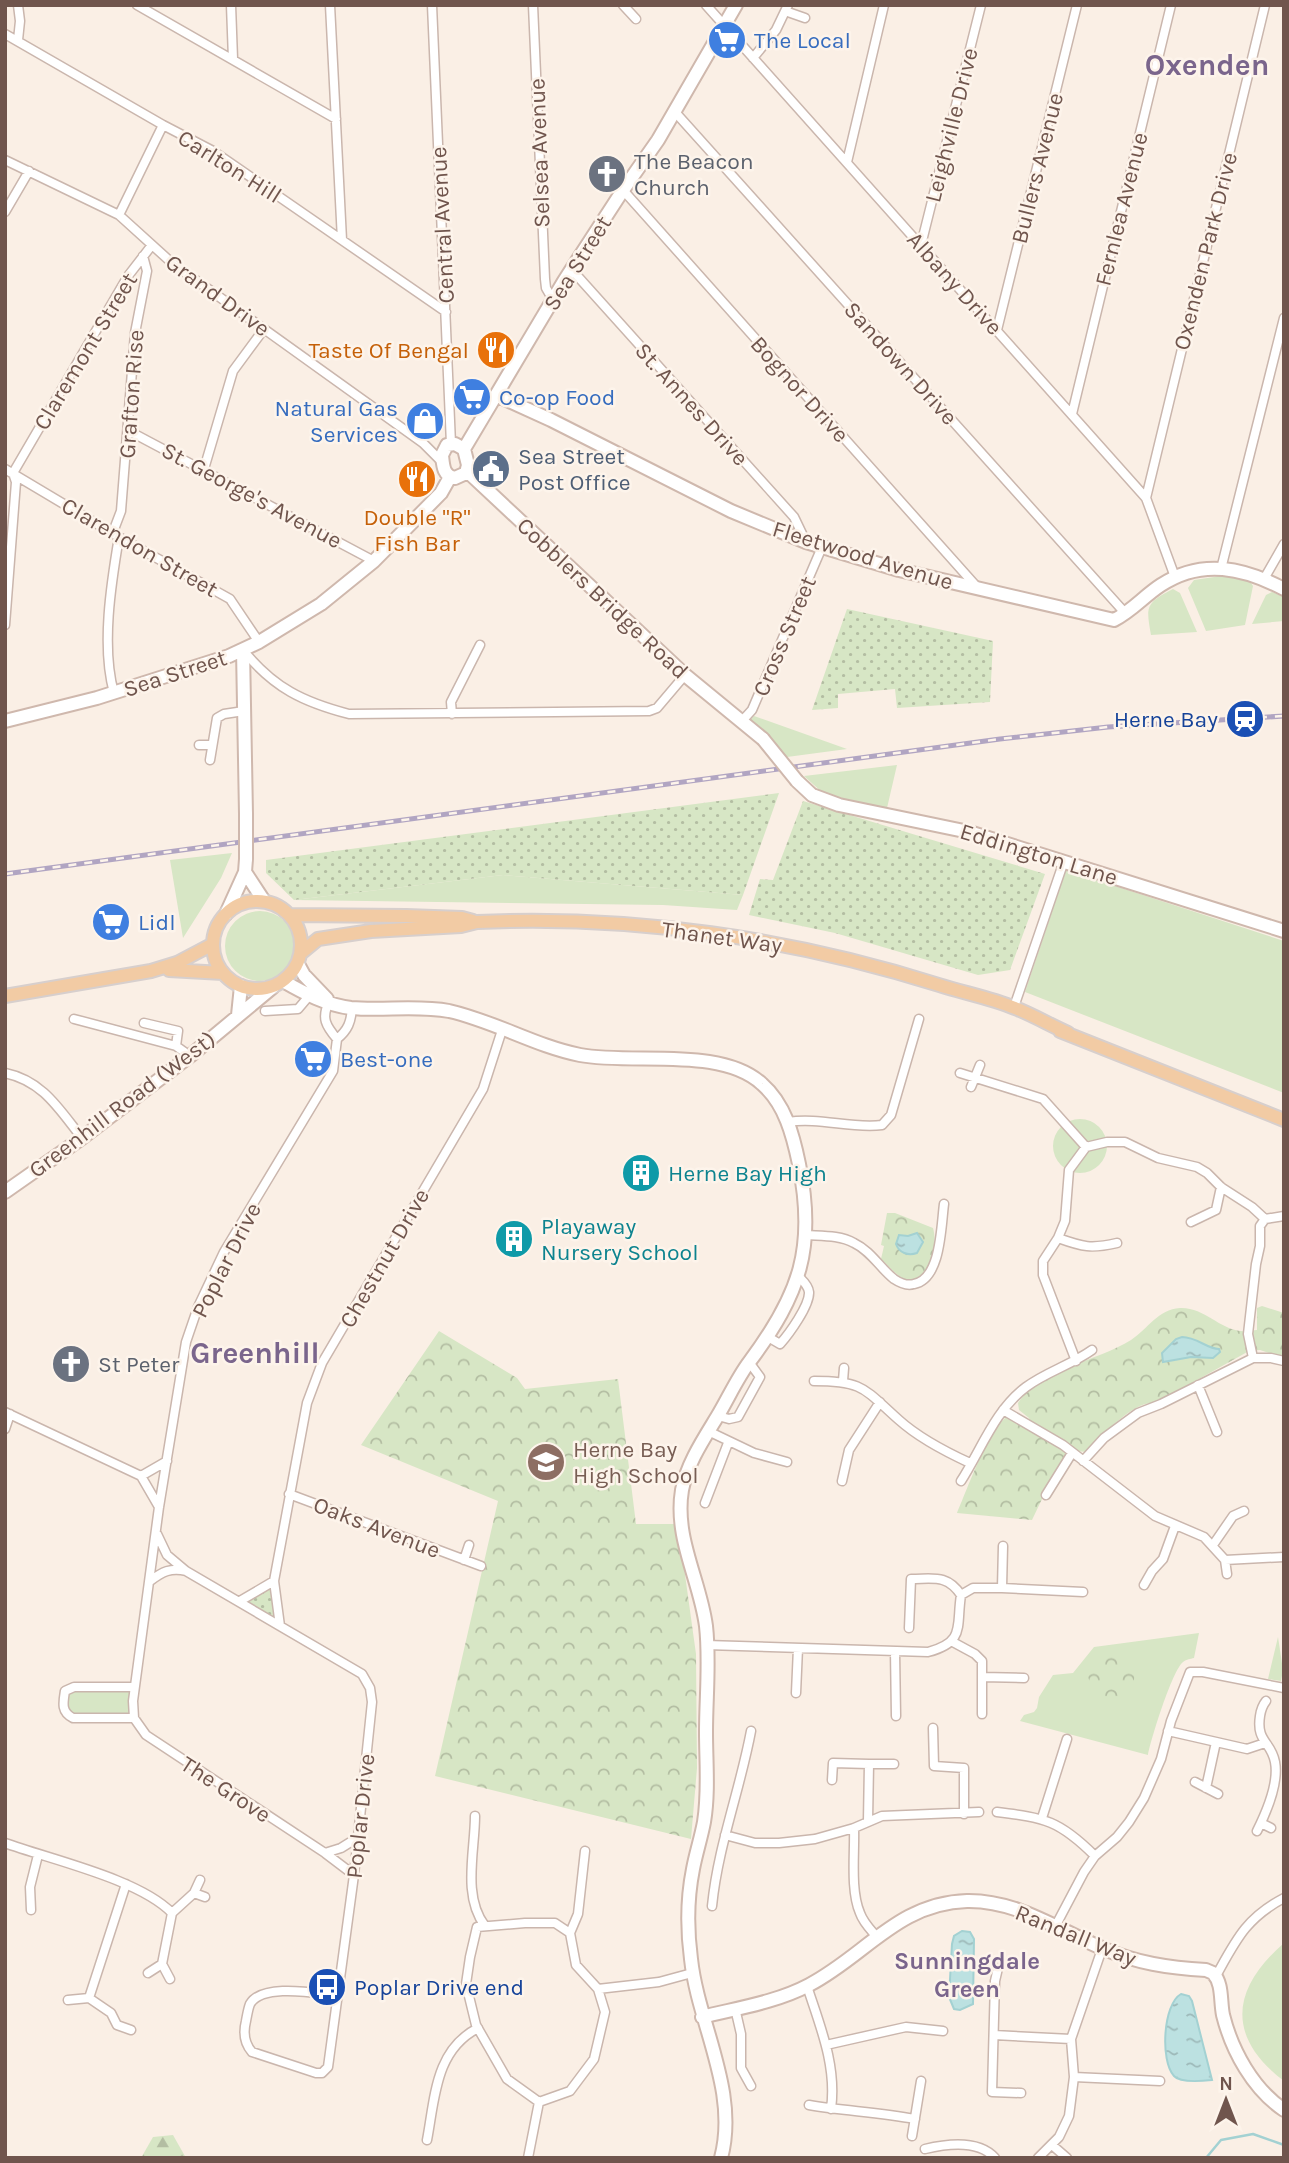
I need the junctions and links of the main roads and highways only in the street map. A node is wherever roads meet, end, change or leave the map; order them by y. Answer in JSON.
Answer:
{"nodes":[{"id":1,"x":290,"y":915,"type":"junction"},
{"id":2,"x":477,"y":922,"type":"junction"},
{"id":3,"x":213,"y":944,"type":"junction"},
{"id":4,"x":300,"y":958,"type":"junction"},
{"id":5,"x":151,"y":971,"type":"junction"},
{"id":6,"x":223,"y":973,"type":"junction"},
{"id":7,"x":961,"y":992,"type":"junction"},
{"id":8,"x":5,"y":996,"type":"edge"},
{"id":9,"x":1068,"y":1034,"type":"junction"},
{"id":10,"x":1284,"y":1120,"type":"edge"}],
"edges":[{"from":1,"to":2,"type":"main road","name":"Thanet Way"},
{"from":1,"to":3,"type":"main road"},
{"from":1,"to":4,"type":"main road"},
{"from":2,"to":4,"type":"main road","name":"Thanet Way"},
{"from":2,"to":7,"type":"main road","name":"Thanet Way"},
{"from":3,"to":5,"type":"main road"},
{"from":3,"to":6,"type":"main road"},
{"from":4,"to":6,"type":"main road"},
{"from":5,"to":6,"type":"main road"},
{"from":5,"to":8,"type":"main road"},
{"from":7,"to":9,"type":"main road","name":"Thanet Way"},
{"from":7,"to":9,"type":"main road","name":"Thanet Way"},
{"from":9,"to":10,"type":"main road","name":"Thanet Way"}]}
